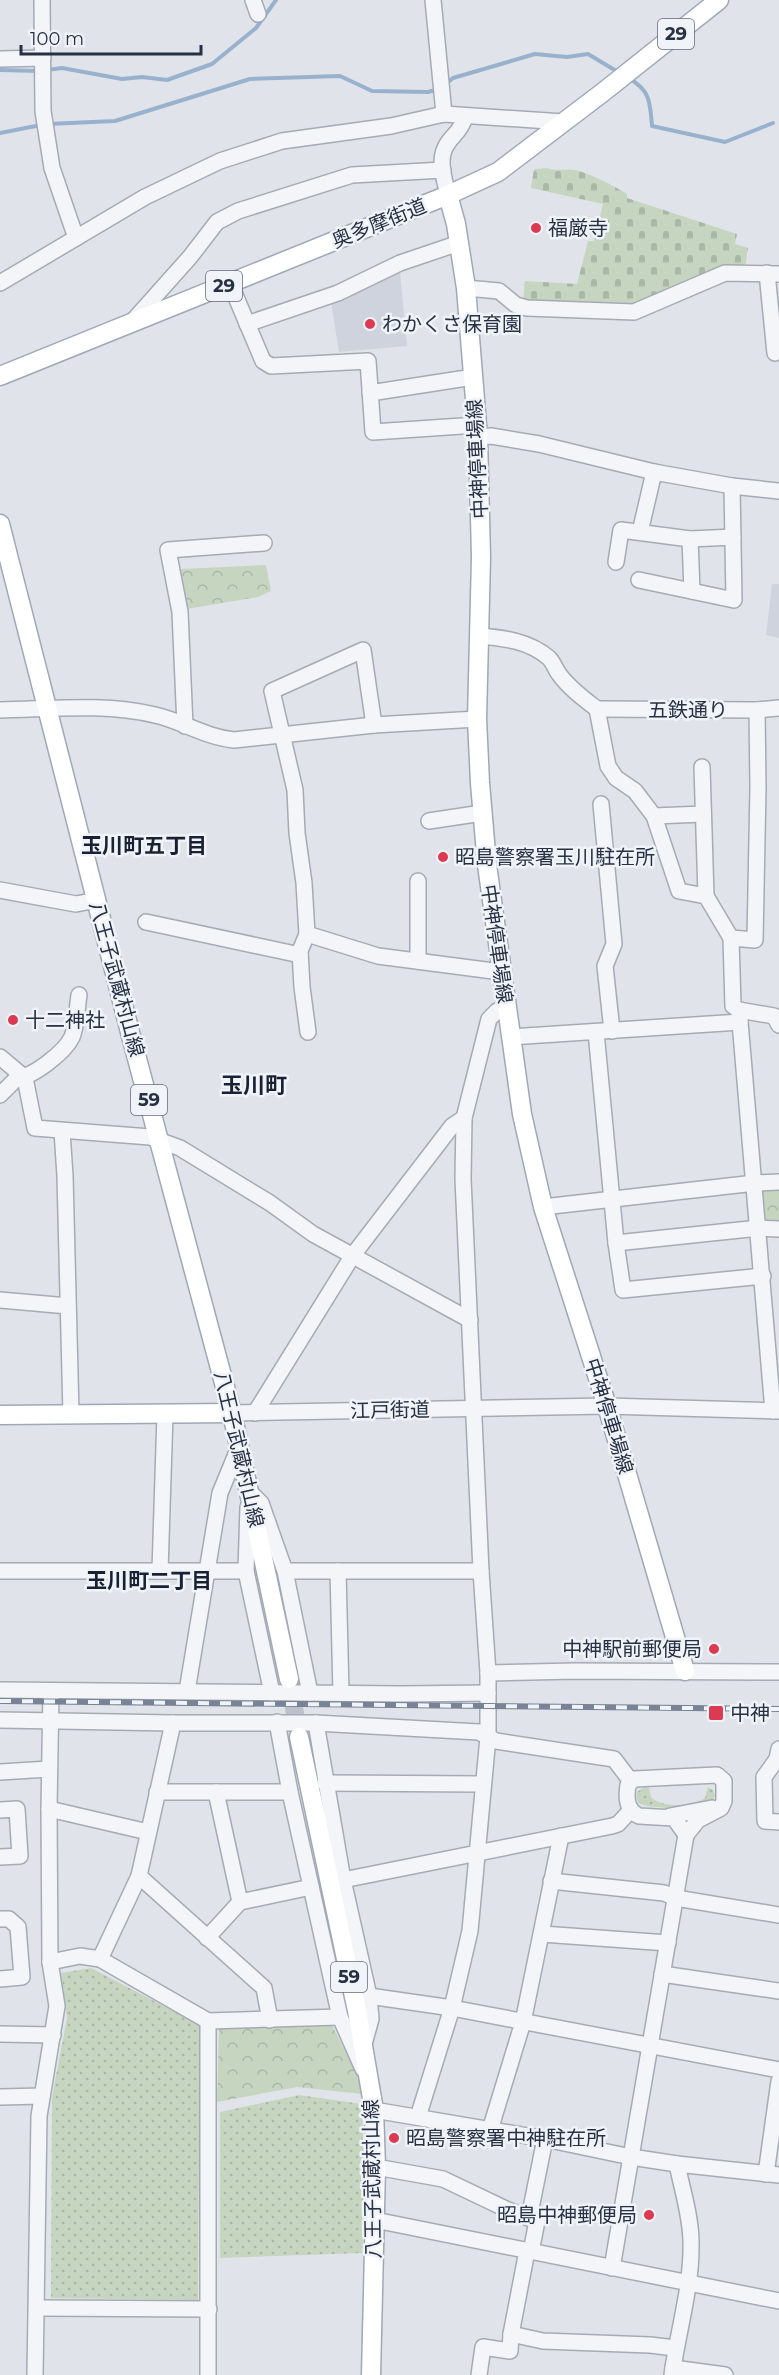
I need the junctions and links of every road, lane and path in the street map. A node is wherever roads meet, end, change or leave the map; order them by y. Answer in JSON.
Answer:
{"nodes":[{"id":1,"x":42,"y":0,"type":"edge"},
{"id":2,"x":433,"y":0,"type":"edge"},
{"id":3,"x":718,"y":0,"type":"edge"},
{"id":4,"x":0,"y":59,"type":"edge"},
{"id":5,"x":43,"y":66,"type":"junction"},
{"id":6,"x":444,"y":114,"type":"junction"},
{"id":7,"x":465,"y":117,"type":"junction"},
{"id":8,"x":564,"y":122,"type":"junction"},
{"id":9,"x":442,"y":170,"type":"junction"},
{"id":10,"x":448,"y":195,"type":"junction"},
{"id":11,"x":76,"y":238,"type":"junction"},
{"id":12,"x":459,"y":243,"type":"junction"},
{"id":13,"x":773,"y":274,"type":"edge"},
{"id":14,"x":0,"y":283,"type":"edge"},
{"id":15,"x":230,"y":283,"type":"junction"},
{"id":16,"x":466,"y":288,"type":"junction"},
{"id":17,"x":130,"y":324,"type":"junction"},
{"id":18,"x":248,"y":324,"type":"junction"},
{"id":19,"x":773,"y":353,"type":"edge"},
{"id":20,"x":0,"y":376,"type":"edge"},
{"id":21,"x":473,"y":378,"type":"junction"},
{"id":22,"x":370,"y":393,"type":"junction"},
{"id":23,"x":477,"y":431,"type":"junction"},
{"id":24,"x":654,"y":472,"type":"junction"},
{"id":25,"x":732,"y":486,"type":"junction"},
{"id":26,"x":779,"y":491,"type":"edge"},
{"id":27,"x":0,"y":524,"type":"edge"},
{"id":28,"x":640,"y":532,"type":"junction"},
{"id":29,"x":733,"y":537,"type":"junction"},
{"id":30,"x":690,"y":539,"type":"junction"},
{"id":31,"x":264,"y":543,"type":"dead end"},
{"id":32,"x":612,"y":554,"type":"dead end"},
{"id":33,"x":639,"y":580,"type":"dead end"},
{"id":34,"x":692,"y":591,"type":"junction"},
{"id":35,"x":479,"y":636,"type":"junction"},
{"id":36,"x":779,"y":708,"type":"edge"},
{"id":37,"x":46,"y":709,"type":"junction"},
{"id":38,"x":597,"y":709,"type":"junction"},
{"id":39,"x":0,"y":710,"type":"edge"},
{"id":40,"x":757,"y":710,"type":"junction"},
{"id":41,"x":477,"y":718,"type":"junction"},
{"id":42,"x":374,"y":725,"type":"junction"},
{"id":43,"x":185,"y":726,"type":"junction"},
{"id":44,"x":283,"y":735,"type":"junction"},
{"id":45,"x":702,"y":767,"type":"dead end"},
{"id":46,"x":602,"y":804,"type":"dead end"},
{"id":47,"x":482,"y":813,"type":"junction"},
{"id":48,"x":703,"y":813,"type":"junction"},
{"id":49,"x":654,"y":816,"type":"junction"},
{"id":50,"x":429,"y":821,"type":"dead end"},
{"id":51,"x":418,"y":881,"type":"dead end"},
{"id":52,"x":0,"y":890,"type":"edge"},
{"id":53,"x":706,"y":896,"type":"junction"},
{"id":54,"x":97,"y":900,"type":"junction"},
{"id":55,"x":146,"y":922,"type":"dead end"},
{"id":56,"x":307,"y":933,"type":"junction"},
{"id":57,"x":731,"y":938,"type":"junction"},
{"id":58,"x":300,"y":956,"type":"junction"},
{"id":59,"x":418,"y":962,"type":"junction"},
{"id":60,"x":501,"y":972,"type":"junction"},
{"id":61,"x":79,"y":994,"type":"dead end"},
{"id":62,"x":506,"y":1007,"type":"junction"},
{"id":63,"x":740,"y":1016,"type":"junction"},
{"id":64,"x":779,"y":1025,"type":"edge"},
{"id":65,"x":612,"y":1031,"type":"junction"},
{"id":66,"x":308,"y":1032,"type":"dead end"},
{"id":67,"x":596,"y":1032,"type":"junction"},
{"id":68,"x":510,"y":1037,"type":"junction"},
{"id":69,"x":0,"y":1057,"type":"edge"},
{"id":70,"x":25,"y":1078,"type":"junction"},
{"id":71,"x":0,"y":1095,"type":"edge"},
{"id":72,"x":464,"y":1118,"type":"junction"},
{"id":73,"x":62,"y":1131,"type":"junction"},
{"id":74,"x":161,"y":1141,"type":"junction"},
{"id":75,"x":779,"y":1182,"type":"edge"},
{"id":76,"x":755,"y":1183,"type":"junction"},
{"id":77,"x":612,"y":1199,"type":"junction"},
{"id":78,"x":543,"y":1207,"type":"junction"},
{"id":79,"x":759,"y":1228,"type":"junction"},
{"id":80,"x":779,"y":1229,"type":"edge"},
{"id":81,"x":616,"y":1243,"type":"junction"},
{"id":82,"x":353,"y":1255,"type":"junction"},
{"id":83,"x":763,"y":1276,"type":"junction"},
{"id":84,"x":0,"y":1300,"type":"edge"},
{"id":85,"x":68,"y":1306,"type":"junction"},
{"id":86,"x":470,"y":1320,"type":"junction"},
{"id":87,"x":774,"y":1341,"type":"edge"},
{"id":88,"x":607,"y":1406,"type":"junction"},
{"id":89,"x":473,"y":1408,"type":"junction"},
{"id":90,"x":776,"y":1411,"type":"edge"},
{"id":91,"x":232,"y":1413,"type":"junction"},
{"id":92,"x":255,"y":1413,"type":"junction"},
{"id":93,"x":71,"y":1414,"type":"junction"},
{"id":94,"x":165,"y":1414,"type":"junction"},
{"id":95,"x":0,"y":1415,"type":"edge"},
{"id":96,"x":239,"y":1447,"type":"junction"},
{"id":97,"x":249,"y":1491,"type":"junction"},
{"id":98,"x":0,"y":1571,"type":"edge"},
{"id":99,"x":160,"y":1571,"type":"junction"},
{"id":100,"x":205,"y":1571,"type":"junction"},
{"id":101,"x":246,"y":1571,"type":"junction"},
{"id":102,"x":285,"y":1571,"type":"junction"},
{"id":103,"x":338,"y":1571,"type":"junction"},
{"id":104,"x":481,"y":1571,"type":"junction"},
{"id":105,"x":685,"y":1671,"type":"junction"},
{"id":106,"x":779,"y":1672,"type":"edge"},
{"id":107,"x":488,"y":1673,"type":"junction"},
{"id":108,"x":289,"y":1679,"type":"tunnel mouth"},
{"id":109,"x":0,"y":1690,"type":"edge"},
{"id":110,"x":187,"y":1691,"type":"junction"},
{"id":111,"x":51,"y":1692,"type":"junction"},
{"id":112,"x":272,"y":1693,"type":"junction"},
{"id":113,"x":310,"y":1693,"type":"junction"},
{"id":114,"x":341,"y":1693,"type":"junction"},
{"id":115,"x":488,"y":1693,"type":"junction"},
{"id":116,"x":0,"y":1720,"type":"edge"},
{"id":117,"x":51,"y":1720,"type":"junction"},
{"id":118,"x":277,"y":1722,"type":"junction"},
{"id":119,"x":173,"y":1723,"type":"junction"},
{"id":120,"x":316,"y":1723,"type":"junction"},
{"id":121,"x":299,"y":1737,"type":"tunnel mouth"},
{"id":122,"x":488,"y":1737,"type":"junction"},
{"id":123,"x":779,"y":1749,"type":"edge"},
{"id":124,"x":49,"y":1769,"type":"junction"},
{"id":125,"x":0,"y":1772,"type":"edge"},
{"id":126,"x":630,"y":1780,"type":"junction"},
{"id":127,"x":325,"y":1783,"type":"junction"},
{"id":128,"x":482,"y":1784,"type":"junction"},
{"id":129,"x":157,"y":1792,"type":"junction"},
{"id":130,"x":216,"y":1792,"type":"junction"},
{"id":131,"x":290,"y":1792,"type":"junction"},
{"id":132,"x":724,"y":1801,"type":"junction"},
{"id":133,"x":49,"y":1809,"type":"junction"},
{"id":134,"x":0,"y":1810,"type":"edge"},
{"id":135,"x":631,"y":1810,"type":"junction"},
{"id":136,"x":670,"y":1816,"type":"junction"},
{"id":137,"x":779,"y":1822,"type":"edge"},
{"id":138,"x":148,"y":1832,"type":"junction"},
{"id":139,"x":687,"y":1835,"type":"junction"},
{"id":140,"x":561,"y":1836,"type":"junction"},
{"id":141,"x":478,"y":1852,"type":"junction"},
{"id":142,"x":0,"y":1857,"type":"edge"},
{"id":143,"x":140,"y":1876,"type":"junction"},
{"id":144,"x":343,"y":1880,"type":"junction"},
{"id":145,"x":551,"y":1881,"type":"junction"},
{"id":146,"x":310,"y":1887,"type":"junction"},
{"id":147,"x":675,"y":1898,"type":"junction"},
{"id":148,"x":240,"y":1902,"type":"junction"},
{"id":149,"x":779,"y":1915,"type":"edge"},
{"id":150,"x":0,"y":1919,"type":"edge"},
{"id":151,"x":542,"y":1934,"type":"junction"},
{"id":152,"x":207,"y":1938,"type":"junction"},
{"id":153,"x":668,"y":1943,"type":"junction"},
{"id":154,"x":100,"y":1959,"type":"junction"},
{"id":155,"x":50,"y":1962,"type":"junction"},
{"id":156,"x":663,"y":1974,"type":"junction"},
{"id":157,"x":0,"y":1979,"type":"edge"},
{"id":158,"x":779,"y":1991,"type":"edge"},
{"id":159,"x":369,"y":1996,"type":"junction"},
{"id":160,"x":452,"y":2008,"type":"junction"},
{"id":161,"x":340,"y":2017,"type":"junction"},
{"id":162,"x":270,"y":2020,"type":"junction"},
{"id":163,"x":208,"y":2021,"type":"junction"},
{"id":164,"x":523,"y":2022,"type":"junction"},
{"id":165,"x":0,"y":2034,"type":"edge"},
{"id":166,"x":53,"y":2035,"type":"junction"},
{"id":167,"x":650,"y":2046,"type":"junction"},
{"id":168,"x":363,"y":2047,"type":"junction"},
{"id":169,"x":779,"y":2070,"type":"edge"},
{"id":170,"x":779,"y":2081,"type":"edge"},
{"id":171,"x":371,"y":2088,"type":"junction"},
{"id":172,"x":42,"y":2096,"type":"junction"},
{"id":173,"x":0,"y":2097,"type":"edge"},
{"id":174,"x":374,"y":2109,"type":"junction"},
{"id":175,"x":418,"y":2117,"type":"junction"},
{"id":176,"x":490,"y":2130,"type":"junction"},
{"id":177,"x":545,"y":2139,"type":"junction"},
{"id":178,"x":631,"y":2157,"type":"junction"},
{"id":179,"x":677,"y":2164,"type":"junction"},
{"id":180,"x":376,"y":2167,"type":"junction"},
{"id":181,"x":772,"y":2174,"type":"edge"},
{"id":182,"x":529,"y":2218,"type":"junction"},
{"id":183,"x":375,"y":2220,"type":"junction"},
{"id":184,"x":529,"y":2252,"type":"junction"},
{"id":185,"x":612,"y":2268,"type":"junction"},
{"id":186,"x":689,"y":2284,"type":"junction"},
{"id":187,"x":779,"y":2301,"type":"edge"},
{"id":188,"x":37,"y":2308,"type":"junction"},
{"id":189,"x":209,"y":2309,"type":"junction"},
{"id":190,"x":511,"y":2334,"type":"junction"},
{"id":191,"x":675,"y":2348,"type":"junction"},
{"id":192,"x":672,"y":2371,"type":"edge"},
{"id":193,"x":35,"y":2375,"type":"edge"},
{"id":194,"x":208,"y":2375,"type":"edge"},
{"id":195,"x":371,"y":2375,"type":"edge"},
{"id":196,"x":479,"y":2375,"type":"edge"},
{"id":197,"x":726,"y":2375,"type":"edge"}],
"edges":[{"from":1,"to":5,"type":"street"},
{"from":2,"to":6,"type":"street"},
{"from":3,"to":8,"type":"main road","name":"奥多摩街道","number":"29"},
{"from":4,"to":5,"type":"street"},
{"from":5,"to":11,"type":"street"},
{"from":6,"to":7,"type":"street"},
{"from":6,"to":11,"type":"street"},
{"from":7,"to":8,"type":"street"},
{"from":7,"to":9,"type":"street"},
{"from":8,"to":10,"type":"main road","name":"奥多摩街道","number":"29"},
{"from":9,"to":10,"type":"street"},
{"from":9,"to":17,"type":"street"},
{"from":10,"to":12,"type":"main road","name":"中神停車場線"},
{"from":10,"to":15,"type":"main road","name":"奥多摩街道","number":"29"},
{"from":11,"to":14,"type":"street"},
{"from":12,"to":16,"type":"main road","name":"中神停車場線"},
{"from":12,"to":18,"type":"street"},
{"from":13,"to":16,"type":"street"},
{"from":13,"to":19,"type":"street"},
{"from":15,"to":17,"type":"main road","name":"奥多摩街道","number":"29"},
{"from":15,"to":18,"type":"street"},
{"from":16,"to":21,"type":"main road","name":"中神停車場線"},
{"from":17,"to":20,"type":"main road","name":"奥多摩街道","number":"29"},
{"from":18,"to":22,"type":"street"},
{"from":21,"to":22,"type":"street"},
{"from":21,"to":23,"type":"main road","name":"中神停車場線"},
{"from":22,"to":23,"type":"street"},
{"from":23,"to":24,"type":"street"},
{"from":23,"to":35,"type":"main road","name":"中神停車場線"},
{"from":24,"to":25,"type":"street"},
{"from":24,"to":28,"type":"street"},
{"from":25,"to":26,"type":"street"},
{"from":25,"to":29,"type":"street"},
{"from":27,"to":37,"type":"main road","name":"八王子武蔵村山線","number":"59"},
{"from":28,"to":30,"type":"street"},
{"from":28,"to":32,"type":"street"},
{"from":29,"to":30,"type":"street"},
{"from":29,"to":34,"type":"street"},
{"from":30,"to":34,"type":"street"},
{"from":31,"to":43,"type":"street"},
{"from":33,"to":34,"type":"street"},
{"from":35,"to":38,"type":"street"},
{"from":35,"to":41,"type":"main road","name":"中神停車場線"},
{"from":36,"to":40,"type":"street","name":"五鉄通り"},
{"from":37,"to":39,"type":"street"},
{"from":37,"to":43,"type":"street"},
{"from":37,"to":54,"type":"main road","name":"八王子武蔵村山線","number":"59"},
{"from":38,"to":40,"type":"street","name":"五鉄通り"},
{"from":38,"to":49,"type":"street"},
{"from":40,"to":57,"type":"street"},
{"from":41,"to":42,"type":"street"},
{"from":41,"to":47,"type":"main road","name":"中神停車場線"},
{"from":42,"to":44,"type":"street"},
{"from":42,"to":44,"type":"street"},
{"from":43,"to":44,"type":"street"},
{"from":44,"to":56,"type":"street"},
{"from":45,"to":48,"type":"street"},
{"from":46,"to":65,"type":"street"},
{"from":47,"to":50,"type":"street"},
{"from":47,"to":60,"type":"main road","name":"中神停車場線"},
{"from":48,"to":49,"type":"street"},
{"from":48,"to":53,"type":"street"},
{"from":49,"to":53,"type":"street"},
{"from":51,"to":59,"type":"street"},
{"from":52,"to":54,"type":"street"},
{"from":53,"to":57,"type":"street"},
{"from":54,"to":74,"type":"main road","name":"八王子武蔵村山線","number":"59"},
{"from":55,"to":58,"type":"street"},
{"from":56,"to":58,"type":"street"},
{"from":56,"to":59,"type":"street"},
{"from":57,"to":63,"type":"street"},
{"from":58,"to":66,"type":"street"},
{"from":59,"to":60,"type":"street"},
{"from":60,"to":62,"type":"main road","name":"中神停車場線"},
{"from":61,"to":70,"type":"street"},
{"from":62,"to":68,"type":"main road","name":"中神停車場線"},
{"from":62,"to":72,"type":"street"},
{"from":63,"to":64,"type":"street"},
{"from":63,"to":65,"type":"street"},
{"from":63,"to":76,"type":"street"},
{"from":65,"to":67,"type":"street"},
{"from":67,"to":68,"type":"street"},
{"from":67,"to":77,"type":"street"},
{"from":68,"to":78,"type":"main road","name":"中神停車場線"},
{"from":69,"to":70,"type":"street"},
{"from":70,"to":71,"type":"street"},
{"from":70,"to":73,"type":"street"},
{"from":72,"to":82,"type":"street"},
{"from":72,"to":86,"type":"street"},
{"from":73,"to":74,"type":"street"},
{"from":73,"to":85,"type":"street"},
{"from":74,"to":82,"type":"street"},
{"from":74,"to":91,"type":"main road","name":"八王子武蔵村山線","number":"59"},
{"from":75,"to":76,"type":"street"},
{"from":76,"to":77,"type":"street"},
{"from":76,"to":79,"type":"street"},
{"from":77,"to":78,"type":"street"},
{"from":77,"to":81,"type":"street"},
{"from":78,"to":88,"type":"main road","name":"中神停車場線"},
{"from":79,"to":80,"type":"street"},
{"from":79,"to":81,"type":"street"},
{"from":79,"to":83,"type":"street"},
{"from":81,"to":83,"type":"street"},
{"from":82,"to":86,"type":"street"},
{"from":82,"to":92,"type":"street"},
{"from":83,"to":87,"type":"street"},
{"from":84,"to":85,"type":"street"},
{"from":85,"to":93,"type":"street"},
{"from":86,"to":89,"type":"street"},
{"from":87,"to":90,"type":"street"},
{"from":88,"to":89,"type":"street","name":"江戸街道"},
{"from":88,"to":90,"type":"street","name":"江戸街道"},
{"from":88,"to":105,"type":"main road","name":"中神停車場線"},
{"from":89,"to":92,"type":"street","name":"江戸街道"},
{"from":89,"to":104,"type":"street"},
{"from":91,"to":92,"type":"street","name":"江戸街道"},
{"from":91,"to":94,"type":"main road","name":"江戸街道"},
{"from":91,"to":96,"type":"main road","name":"八王子武蔵村山線","number":"59"},
{"from":93,"to":94,"type":"main road","name":"江戸街道"},
{"from":93,"to":95,"type":"main road","name":"江戸街道"},
{"from":94,"to":99,"type":"street"},
{"from":96,"to":97,"type":"main road","name":"八王子武蔵村山線","number":"59"},
{"from":96,"to":100,"type":"street"},
{"from":97,"to":101,"type":"street"},
{"from":97,"to":102,"type":"street"},
{"from":97,"to":108,"type":"main road","name":"八王子武蔵村山線","number":"59"},
{"from":98,"to":99,"type":"street"},
{"from":99,"to":100,"type":"street"},
{"from":100,"to":101,"type":"street"},
{"from":100,"to":110,"type":"street"},
{"from":101,"to":112,"type":"street"},
{"from":102,"to":103,"type":"street"},
{"from":102,"to":113,"type":"street"},
{"from":103,"to":104,"type":"street"},
{"from":103,"to":114,"type":"street"},
{"from":104,"to":107,"type":"street"},
{"from":105,"to":106,"type":"street"},
{"from":105,"to":107,"type":"street"},
{"from":107,"to":115,"type":"street"},
{"from":109,"to":111,"type":"street"},
{"from":110,"to":111,"type":"street"},
{"from":110,"to":112,"type":"street"},
{"from":111,"to":117,"type":"street"},
{"from":112,"to":113,"type":"street"},
{"from":113,"to":114,"type":"street"},
{"from":114,"to":115,"type":"street"},
{"from":115,"to":122,"type":"street"},
{"from":116,"to":117,"type":"street"},
{"from":117,"to":119,"type":"street"},
{"from":117,"to":124,"type":"street"},
{"from":118,"to":119,"type":"street"},
{"from":118,"to":120,"type":"street"},
{"from":118,"to":131,"type":"street"},
{"from":119,"to":129,"type":"street"},
{"from":120,"to":122,"type":"street"},
{"from":120,"to":127,"type":"street"},
{"from":121,"to":168,"type":"main road","name":"八王子武蔵村山線","number":"59"},
{"from":122,"to":126,"type":"street"},
{"from":122,"to":128,"type":"street"},
{"from":123,"to":137,"type":"street"},
{"from":124,"to":125,"type":"street"},
{"from":124,"to":133,"type":"street"},
{"from":126,"to":132,"type":"street"},
{"from":126,"to":135,"type":"street"},
{"from":127,"to":128,"type":"street"},
{"from":127,"to":144,"type":"street"},
{"from":128,"to":141,"type":"street"},
{"from":129,"to":130,"type":"street"},
{"from":129,"to":138,"type":"street"},
{"from":130,"to":131,"type":"street"},
{"from":130,"to":148,"type":"street"},
{"from":131,"to":146,"type":"street"},
{"from":132,"to":136,"type":"street"},
{"from":132,"to":139,"type":"street"},
{"from":133,"to":138,"type":"street"},
{"from":133,"to":155,"type":"street"},
{"from":134,"to":142,"type":"street"},
{"from":135,"to":136,"type":"street"},
{"from":135,"to":140,"type":"street"},
{"from":136,"to":139,"type":"street"},
{"from":138,"to":143,"type":"street"},
{"from":139,"to":147,"type":"street"},
{"from":140,"to":141,"type":"street"},
{"from":140,"to":145,"type":"street"},
{"from":141,"to":144,"type":"street"},
{"from":141,"to":160,"type":"street"},
{"from":143,"to":152,"type":"street"},
{"from":143,"to":154,"type":"street"},
{"from":144,"to":159,"type":"street"},
{"from":145,"to":147,"type":"street"},
{"from":145,"to":151,"type":"street"},
{"from":146,"to":148,"type":"street"},
{"from":146,"to":161,"type":"street"},
{"from":147,"to":149,"type":"street"},
{"from":147,"to":153,"type":"street"},
{"from":148,"to":152,"type":"street"},
{"from":150,"to":157,"type":"street"},
{"from":151,"to":153,"type":"street"},
{"from":151,"to":164,"type":"street"},
{"from":152,"to":162,"type":"street"},
{"from":153,"to":156,"type":"street"},
{"from":154,"to":155,"type":"street"},
{"from":154,"to":163,"type":"street"},
{"from":155,"to":166,"type":"street"},
{"from":156,"to":158,"type":"street"},
{"from":156,"to":167,"type":"street"},
{"from":159,"to":160,"type":"street"},
{"from":159,"to":168,"type":"street"},
{"from":160,"to":164,"type":"street"},
{"from":160,"to":175,"type":"street"},
{"from":161,"to":162,"type":"street"},
{"from":161,"to":171,"type":"street"},
{"from":162,"to":163,"type":"street"},
{"from":163,"to":189,"type":"street"},
{"from":164,"to":167,"type":"street"},
{"from":164,"to":176,"type":"street"},
{"from":165,"to":166,"type":"street"},
{"from":166,"to":172,"type":"street"},
{"from":167,"to":169,"type":"street"},
{"from":167,"to":178,"type":"street"},
{"from":168,"to":171,"type":"main road","name":"八王子武蔵村山線","number":"59"},
{"from":170,"to":181,"type":"street"},
{"from":171,"to":174,"type":"main road","name":"八王子武蔵村山線","number":"59"},
{"from":172,"to":173,"type":"street"},
{"from":172,"to":188,"type":"street"},
{"from":174,"to":175,"type":"street"},
{"from":174,"to":180,"type":"main road","name":"八王子武蔵村山線","number":"59"},
{"from":175,"to":176,"type":"street"},
{"from":176,"to":177,"type":"street"},
{"from":177,"to":178,"type":"street"},
{"from":177,"to":182,"type":"street"},
{"from":178,"to":179,"type":"street"},
{"from":178,"to":185,"type":"street"},
{"from":179,"to":181,"type":"street"},
{"from":179,"to":186,"type":"street"},
{"from":180,"to":182,"type":"street"},
{"from":180,"to":183,"type":"main road","name":"八王子武蔵村山線","number":"59"},
{"from":182,"to":184,"type":"street"},
{"from":183,"to":184,"type":"street"},
{"from":183,"to":195,"type":"main road","name":"八王子武蔵村山線","number":"59"},
{"from":184,"to":185,"type":"street"},
{"from":184,"to":190,"type":"street"},
{"from":185,"to":186,"type":"street"},
{"from":186,"to":187,"type":"street"},
{"from":186,"to":191,"type":"street"},
{"from":188,"to":189,"type":"street"},
{"from":188,"to":193,"type":"street"},
{"from":189,"to":194,"type":"street"},
{"from":190,"to":191,"type":"street"},
{"from":190,"to":196,"type":"street"},
{"from":191,"to":192,"type":"street"},
{"from":192,"to":197,"type":"street"}]}
